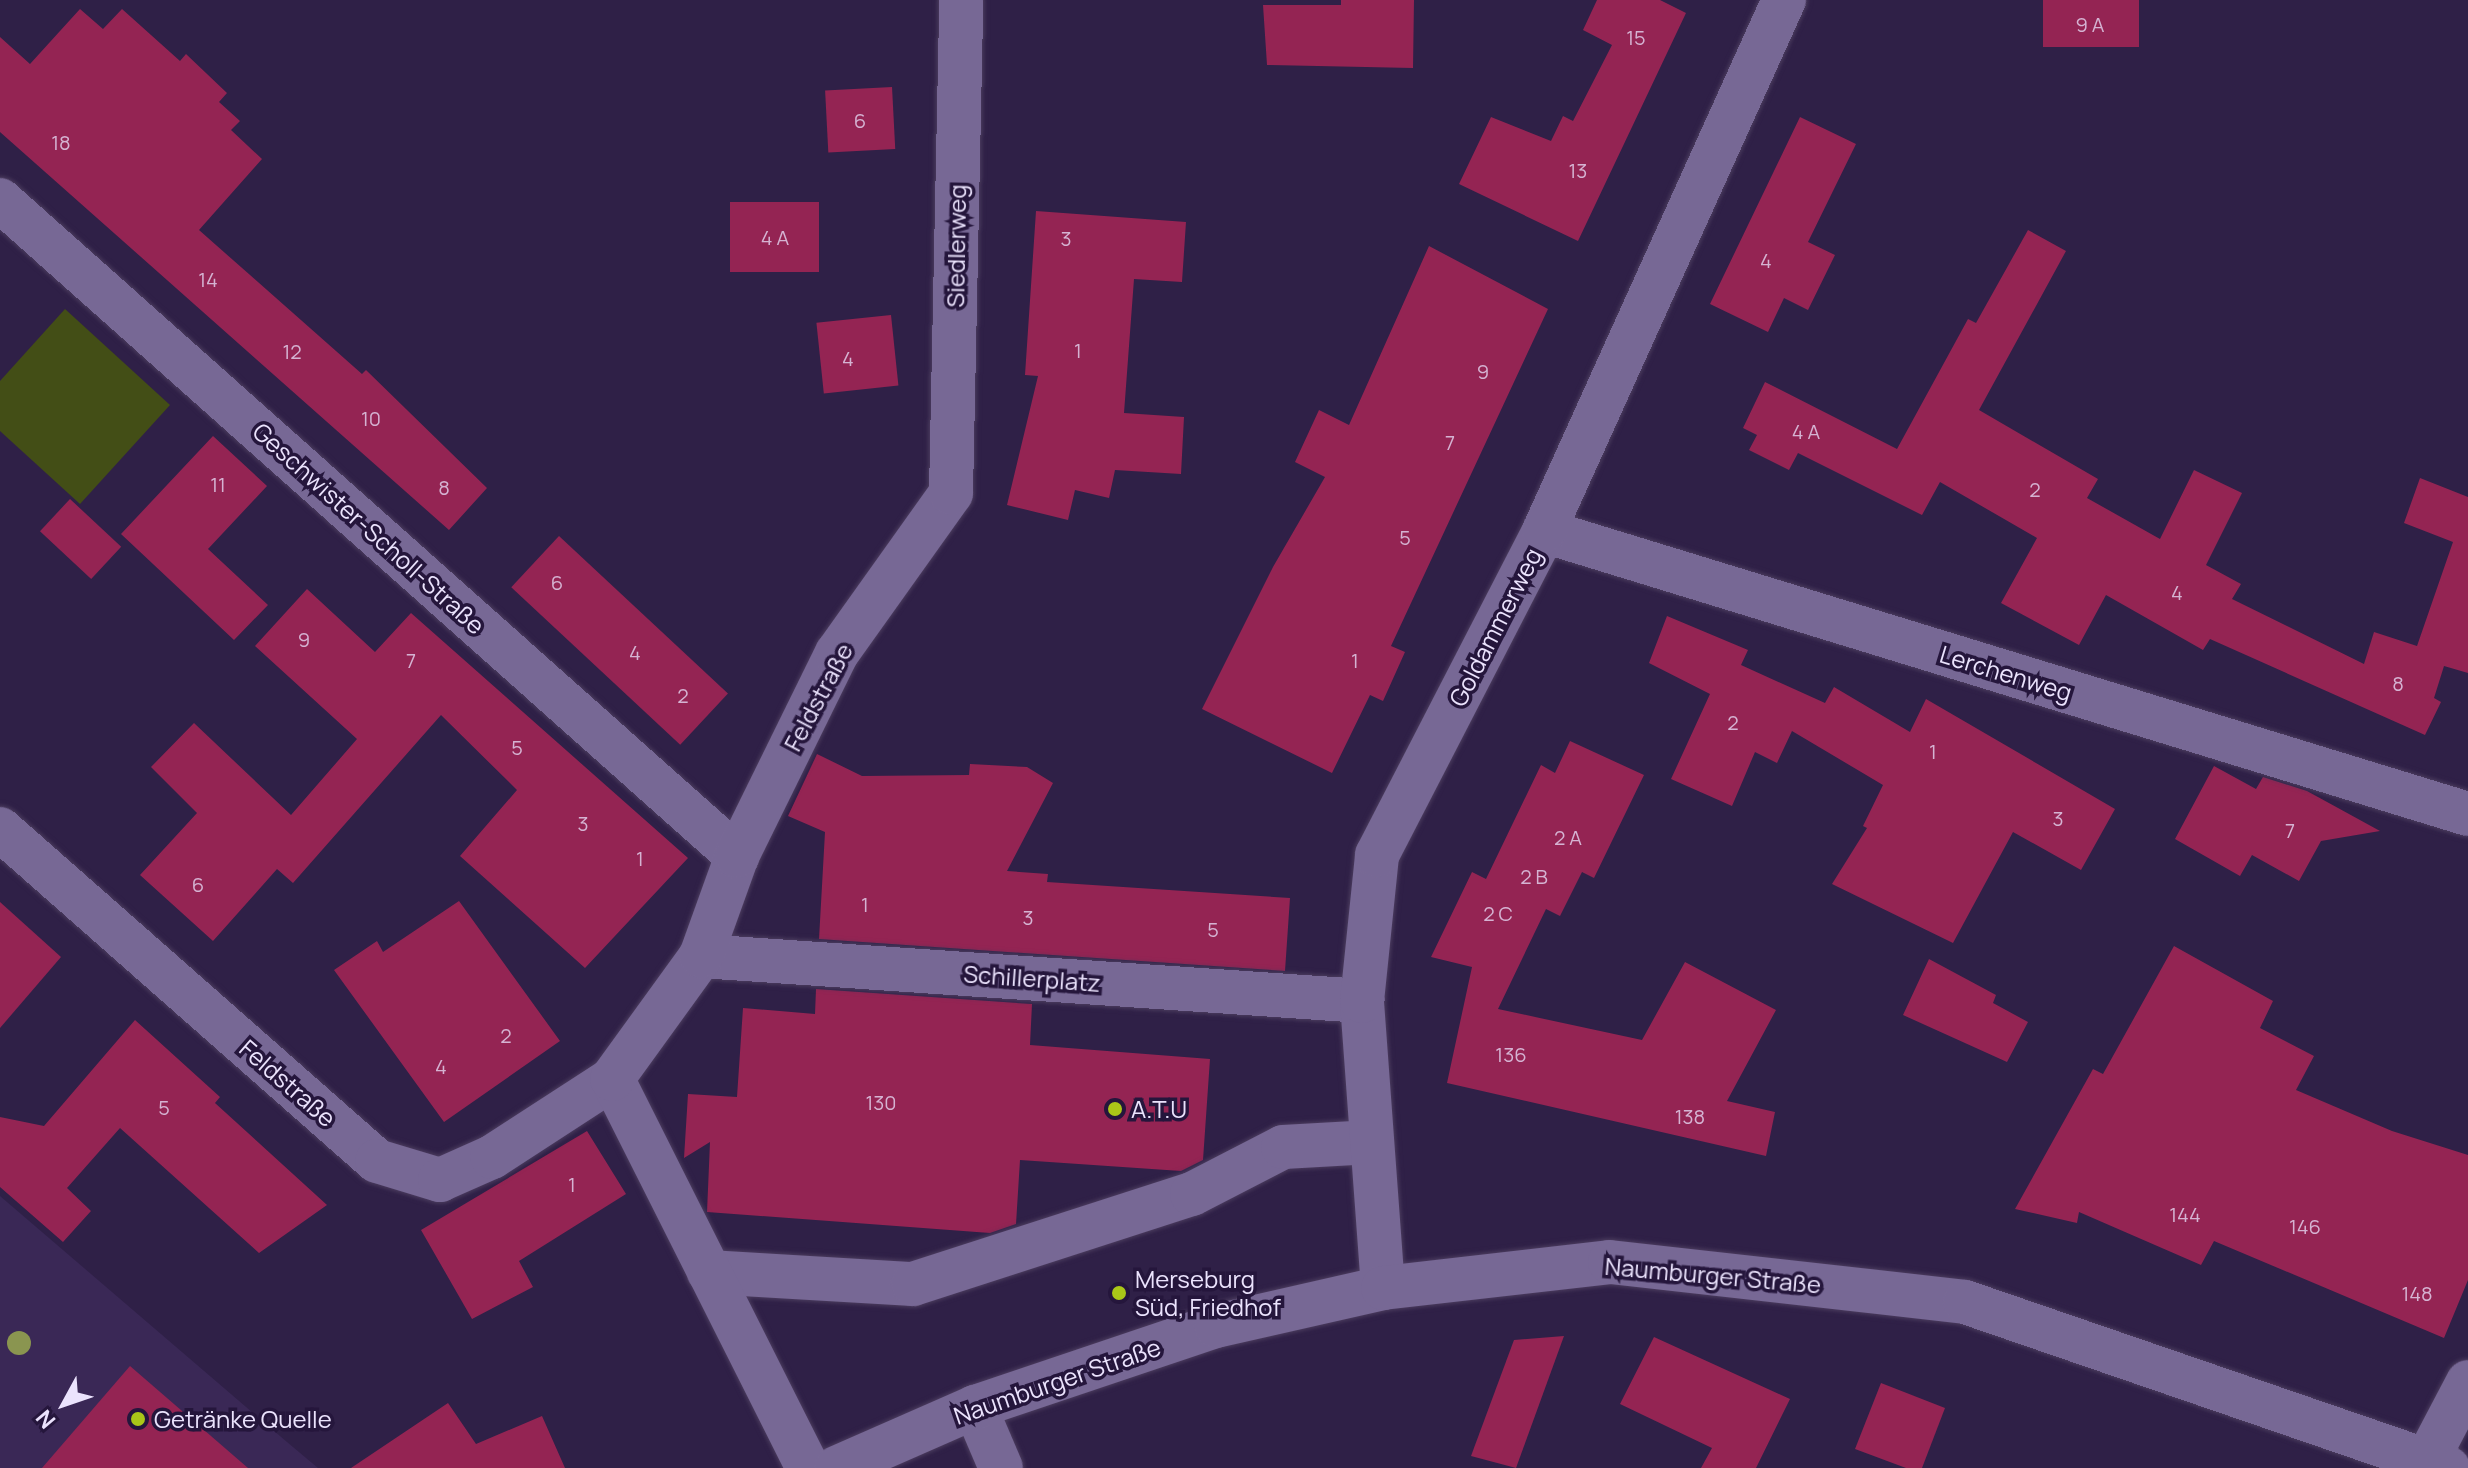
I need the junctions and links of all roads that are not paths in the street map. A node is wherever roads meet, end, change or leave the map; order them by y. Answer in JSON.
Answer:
{"nodes":[{"id":1,"x":961,"y":0,"type":"edge"},
{"id":2,"x":1784,"y":0,"type":"edge"},
{"id":3,"x":0,"y":200,"type":"edge"},
{"id":4,"x":951,"y":493,"type":"joint"},
{"id":5,"x":1544,"y":531,"type":"junction"},
{"id":6,"x":2468,"y":814,"type":"edge"},
{"id":7,"x":0,"y":829,"type":"edge"},
{"id":8,"x":737,"y":856,"type":"junction"},
{"id":9,"x":701,"y":956,"type":"junction"},
{"id":10,"x":1362,"y":1001,"type":"junction"},
{"id":11,"x":612,"y":1079,"type":"junction"},
{"id":12,"x":1372,"y":1142,"type":"junction"},
{"id":13,"x":709,"y":1272,"type":"junction"},
{"id":14,"x":1383,"y":1288,"type":"junction"},
{"id":15,"x":2468,"y":1382,"type":"edge"},
{"id":16,"x":975,"y":1407,"type":"junction"},
{"id":17,"x":2438,"y":1464,"type":"edge"},
{"id":18,"x":808,"y":1468,"type":"edge"},
{"id":19,"x":836,"y":1468,"type":"edge"},
{"id":20,"x":1001,"y":1468,"type":"edge"}],
"edges":[{"from":1,"to":4,"type":"street","name":"Siedlerweg"},
{"from":2,"to":5,"type":"street","name":"Goldammerweg"},
{"from":3,"to":8,"type":"street","name":"Geschwister-Scholl-Straße"},
{"from":4,"to":8,"type":"street","name":"Feldstraße"},
{"from":5,"to":6,"type":"street","name":"Lerchenweg"},
{"from":5,"to":10,"type":"street","name":"Goldammerweg"},
{"from":7,"to":11,"type":"street","name":"Feldstraße"},
{"from":8,"to":9,"type":"street","name":"Feldstraße"},
{"from":9,"to":10,"type":"street","name":"Schillerplatz"},
{"from":9,"to":11,"type":"street","name":"Feldstraße"},
{"from":10,"to":12,"type":"street","name":"Goldammerweg"},
{"from":11,"to":13,"type":"street"},
{"from":12,"to":13,"type":"street"},
{"from":12,"to":14,"type":"street","name":"Goldammerweg"},
{"from":13,"to":18,"type":"street"},
{"from":14,"to":16,"type":"street","name":"Naumburger Straße"},
{"from":14,"to":17,"type":"street","name":"Naumburger Straße"},
{"from":15,"to":17,"type":"street"},
{"from":16,"to":19,"type":"street","name":"Naumburger Straße"},
{"from":16,"to":20,"type":"street"}]}
